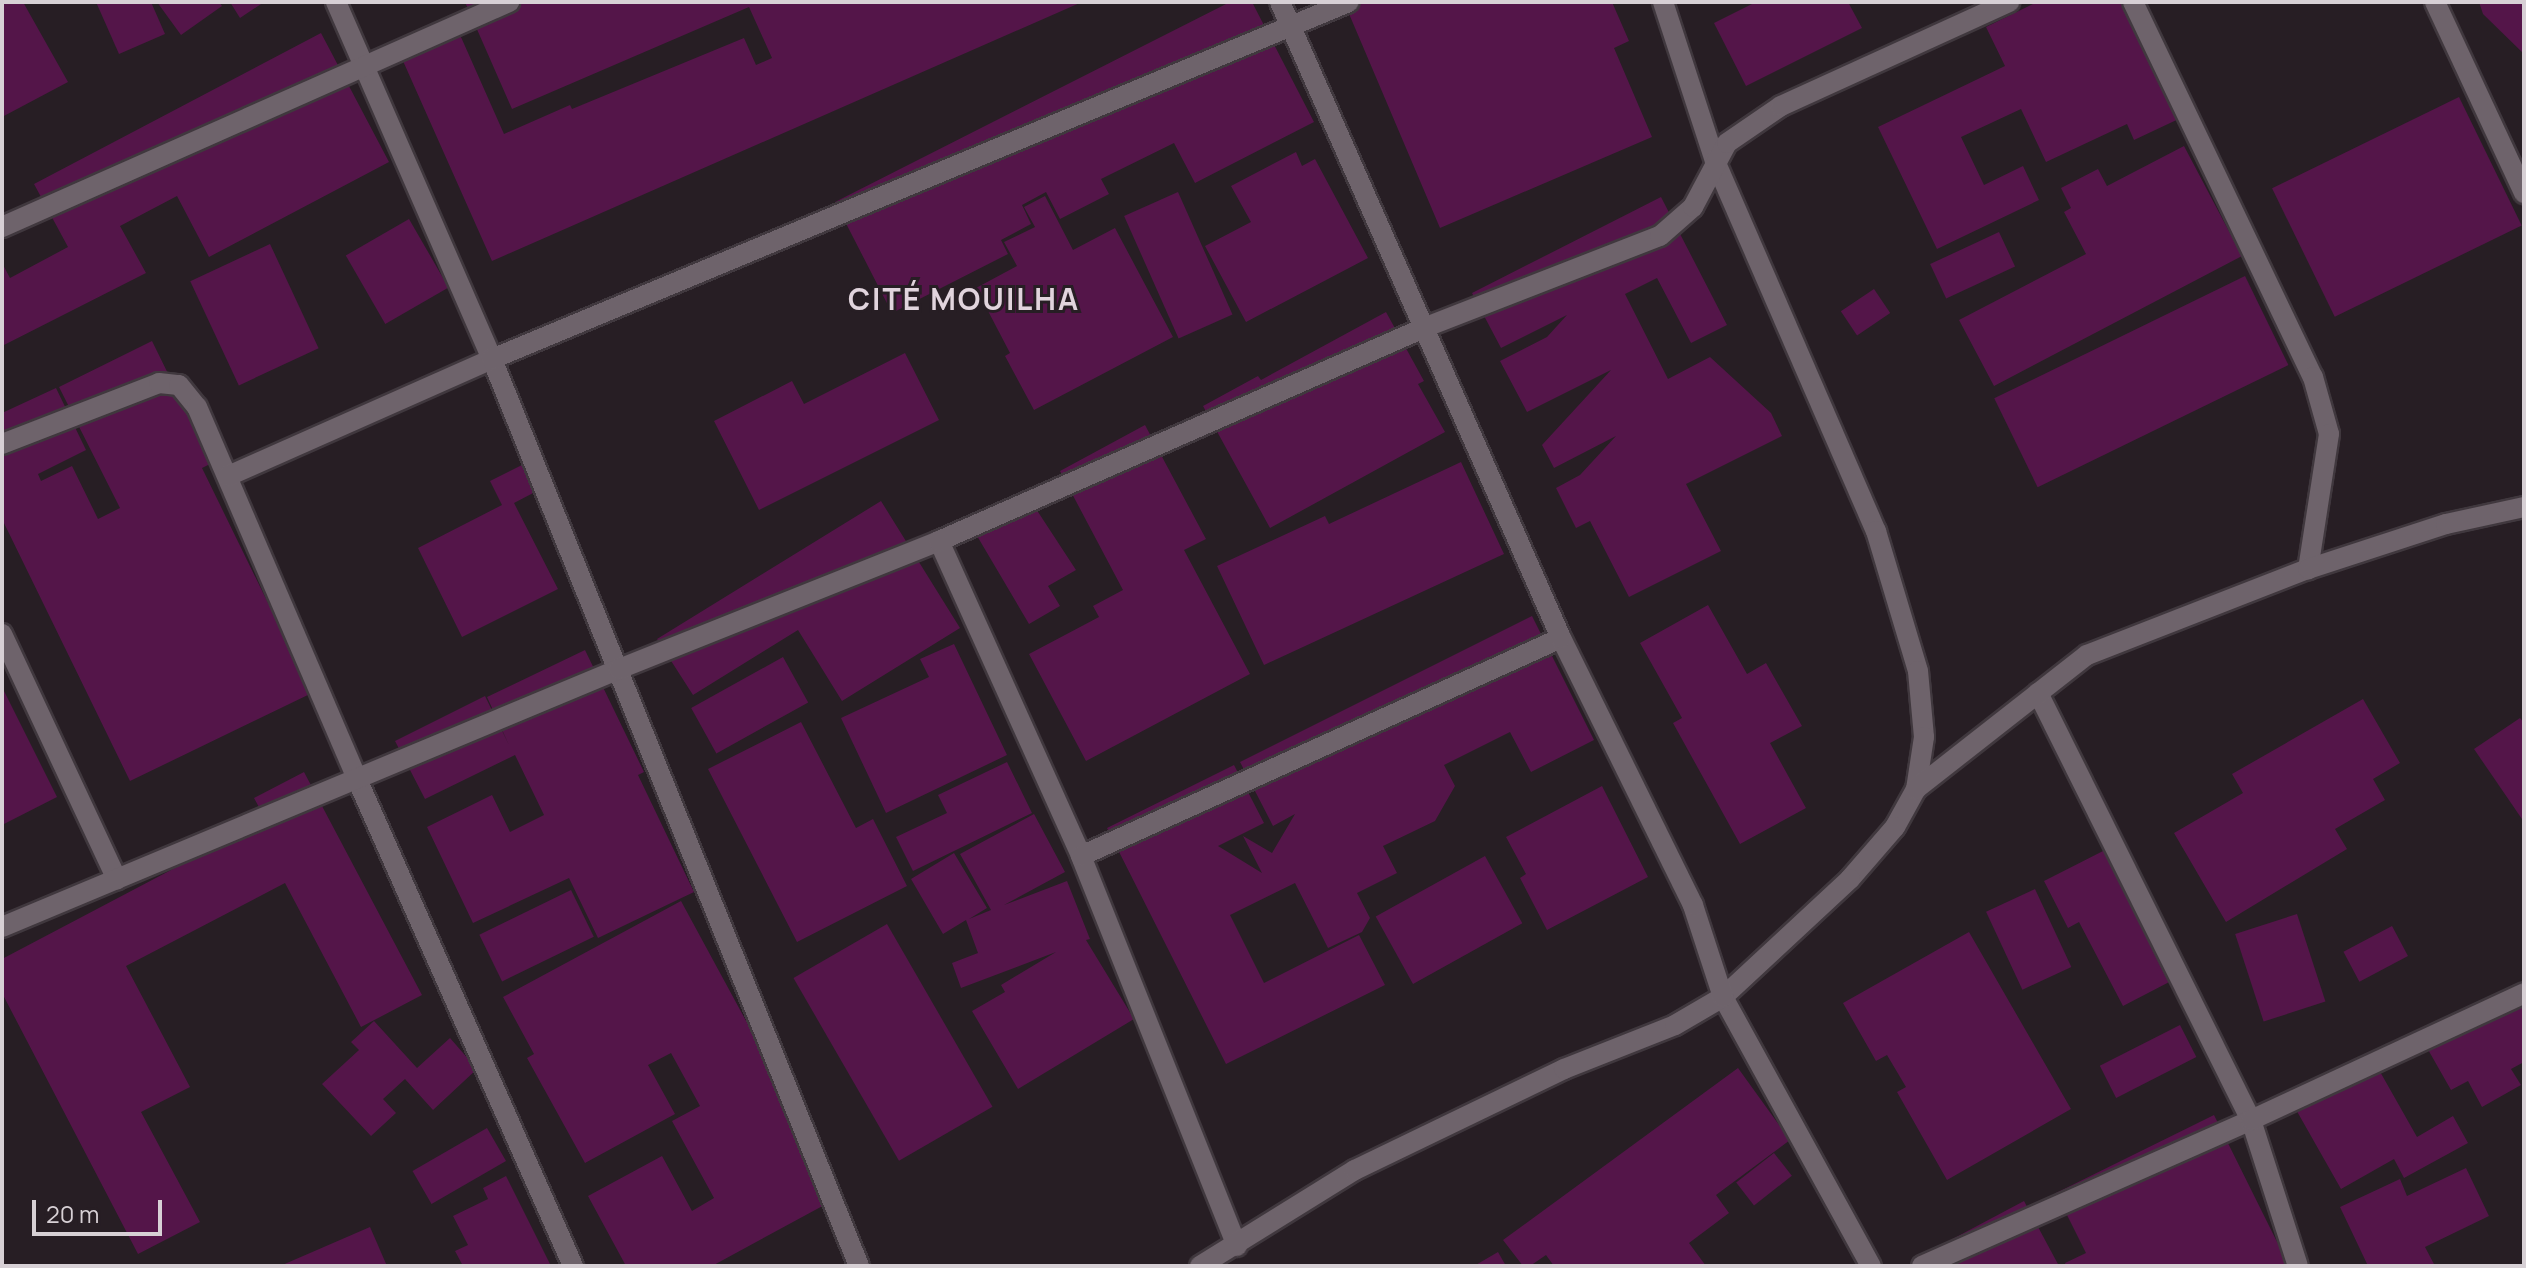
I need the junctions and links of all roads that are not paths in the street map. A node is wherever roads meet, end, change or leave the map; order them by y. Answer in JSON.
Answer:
{"nodes":[{"id":1,"x":336,"y":2,"type":"edge"},
{"id":2,"x":509,"y":2,"type":"edge"},
{"id":3,"x":1280,"y":2,"type":"edge"},
{"id":4,"x":1349,"y":2,"type":"edge"},
{"id":5,"x":1663,"y":2,"type":"edge"},
{"id":6,"x":2009,"y":2,"type":"edge"},
{"id":7,"x":2133,"y":2,"type":"edge"},
{"id":8,"x":2435,"y":2,"type":"edge"},
{"id":9,"x":1291,"y":28,"type":"junction"},
{"id":10,"x":364,"y":68,"type":"junction"},
{"id":11,"x":1715,"y":161,"type":"junction"},
{"id":12,"x":2524,"y":193,"type":"edge"},
{"id":13,"x":2,"y":227,"type":"edge"},
{"id":14,"x":1426,"y":327,"type":"junction"},
{"id":15,"x":492,"y":359,"type":"junction"},
{"id":16,"x":2,"y":444,"type":"edge"},
{"id":17,"x":228,"y":476,"type":"junction"},
{"id":18,"x":2524,"y":507,"type":"edge"},
{"id":19,"x":939,"y":541,"type":"junction"},
{"id":20,"x":2308,"y":569,"type":"junction"},
{"id":21,"x":2,"y":634,"type":"edge"},
{"id":22,"x":1561,"y":638,"type":"junction"},
{"id":23,"x":619,"y":669,"type":"junction"},
{"id":24,"x":2038,"y":693,"type":"junction"},
{"id":25,"x":357,"y":779,"type":"junction"},
{"id":26,"x":1916,"y":789,"type":"junction"},
{"id":27,"x":1081,"y":856,"type":"junction"},
{"id":28,"x":117,"y":879,"type":"junction"},
{"id":29,"x":2,"y":927,"type":"edge"},
{"id":30,"x":2524,"y":993,"type":"edge"},
{"id":31,"x":1723,"y":997,"type":"junction"},
{"id":32,"x":2251,"y":1120,"type":"junction"},
{"id":33,"x":1237,"y":1246,"type":"junction"},
{"id":34,"x":573,"y":1266,"type":"edge"},
{"id":35,"x":859,"y":1266,"type":"edge"},
{"id":36,"x":1200,"y":1266,"type":"edge"},
{"id":37,"x":1871,"y":1266,"type":"edge"},
{"id":38,"x":1922,"y":1266,"type":"edge"},
{"id":39,"x":2298,"y":1266,"type":"edge"}],
"edges":[{"from":1,"to":10,"type":"street"},
{"from":2,"to":10,"type":"street"},
{"from":3,"to":9,"type":"street"},
{"from":4,"to":9,"type":"street"},
{"from":5,"to":11,"type":"street"},
{"from":6,"to":11,"type":"street"},
{"from":7,"to":20,"type":"street"},
{"from":8,"to":12,"type":"street"},
{"from":9,"to":14,"type":"street"},
{"from":9,"to":15,"type":"street"},
{"from":10,"to":13,"type":"street"},
{"from":10,"to":15,"type":"street"},
{"from":11,"to":14,"type":"street"},
{"from":11,"to":26,"type":"street"},
{"from":14,"to":19,"type":"street"},
{"from":14,"to":22,"type":"street"},
{"from":15,"to":17,"type":"street"},
{"from":15,"to":23,"type":"street"},
{"from":16,"to":17,"type":"street"},
{"from":17,"to":25,"type":"street"},
{"from":18,"to":20,"type":"street"},
{"from":19,"to":23,"type":"street"},
{"from":19,"to":27,"type":"street"},
{"from":20,"to":24,"type":"street"},
{"from":21,"to":28,"type":"street"},
{"from":22,"to":27,"type":"street"},
{"from":22,"to":31,"type":"street"},
{"from":23,"to":25,"type":"street"},
{"from":23,"to":35,"type":"street"},
{"from":24,"to":26,"type":"street"},
{"from":24,"to":32,"type":"street"},
{"from":25,"to":28,"type":"street"},
{"from":25,"to":34,"type":"street"},
{"from":26,"to":31,"type":"street"},
{"from":27,"to":33,"type":"street"},
{"from":28,"to":29,"type":"street"},
{"from":30,"to":32,"type":"street"},
{"from":31,"to":33,"type":"street"},
{"from":31,"to":37,"type":"street"},
{"from":32,"to":38,"type":"street"},
{"from":32,"to":39,"type":"street"},
{"from":33,"to":36,"type":"street"}]}
